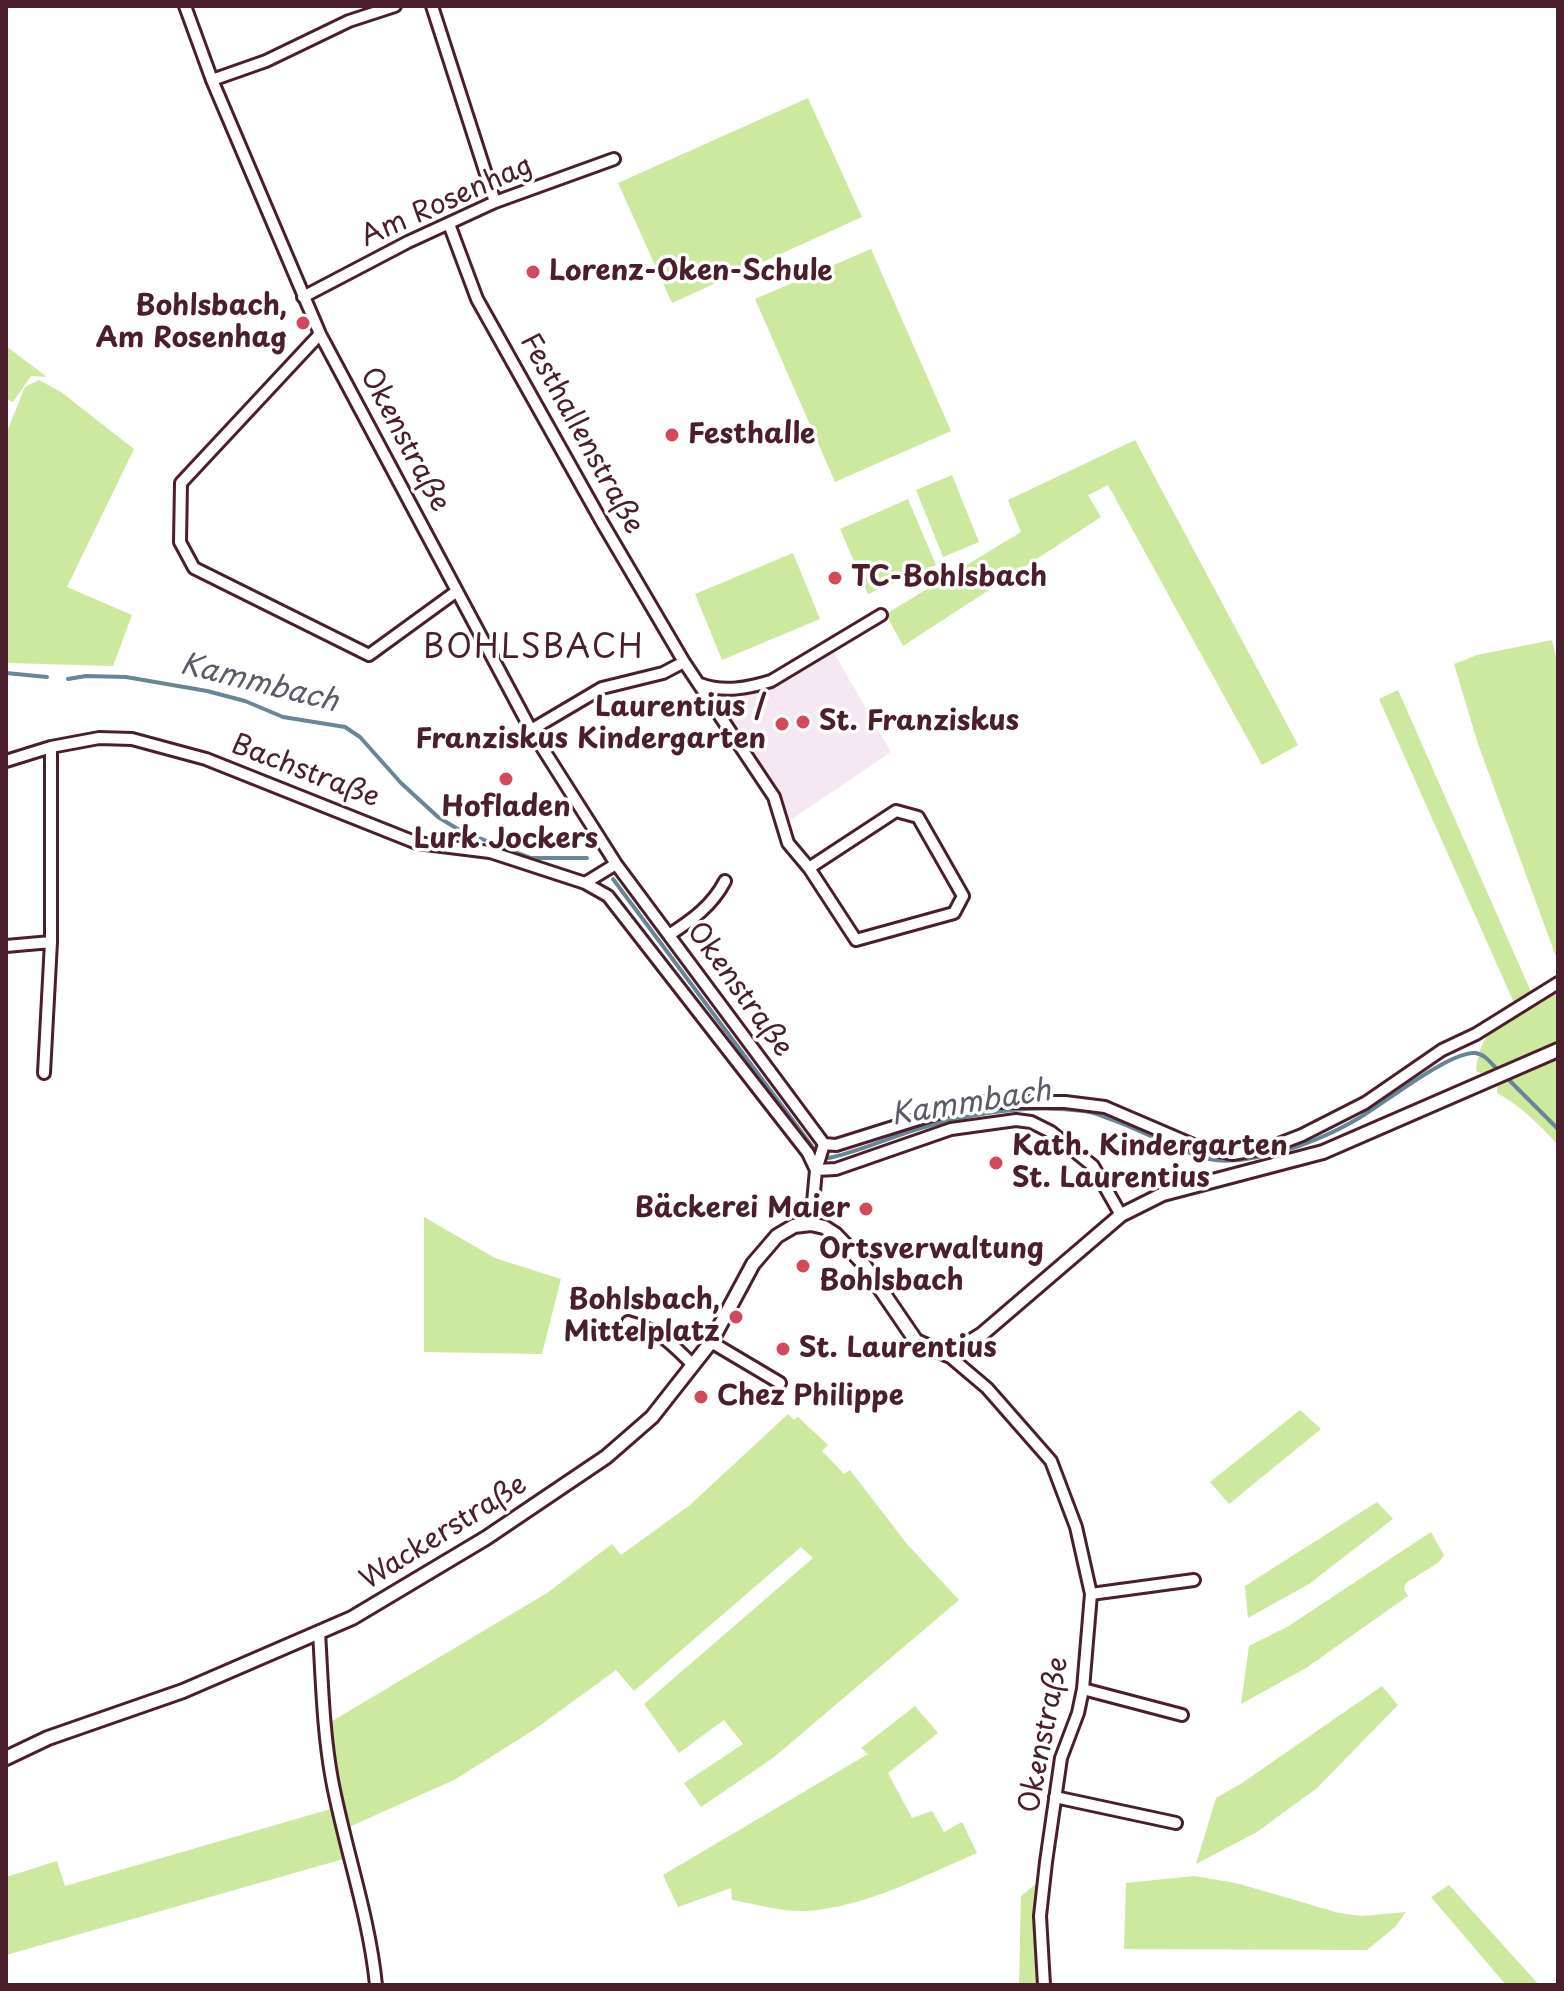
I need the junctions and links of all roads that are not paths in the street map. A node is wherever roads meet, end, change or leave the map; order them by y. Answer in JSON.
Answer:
{"nodes":[{"id":1,"x":185,"y":6,"type":"edge"},
{"id":2,"x":395,"y":6,"type":"edge"},
{"id":3,"x":432,"y":6,"type":"edge"},
{"id":4,"x":212,"y":80,"type":"junction"},
{"id":5,"x":614,"y":159,"type":"dead end"},
{"id":6,"x":495,"y":202,"type":"junction"},
{"id":7,"x":449,"y":224,"type":"junction"},
{"id":8,"x":303,"y":297,"type":"junction"},
{"id":9,"x":320,"y":334,"type":"junction"},
{"id":10,"x":457,"y":591,"type":"junction"},
{"id":11,"x":881,"y":615,"type":"dead end"},
{"id":12,"x":684,"y":662,"type":"junction"},
{"id":13,"x":698,"y":683,"type":"junction"},
{"id":14,"x":531,"y":730,"type":"junction"},
{"id":15,"x":51,"y":747,"type":"junction"},
{"id":16,"x":6,"y":761,"type":"edge"},
{"id":17,"x":616,"y":864,"type":"junction"},
{"id":18,"x":809,"y":868,"type":"junction"},
{"id":19,"x":725,"y":881,"type":"dead end"},
{"id":20,"x":585,"y":883,"type":"junction"},
{"id":21,"x":669,"y":935,"type":"junction"},
{"id":22,"x":51,"y":942,"type":"junction"},
{"id":23,"x":6,"y":946,"type":"edge"},
{"id":24,"x":1558,"y":983,"type":"edge"},
{"id":25,"x":1558,"y":1050,"type":"edge"},
{"id":26,"x":44,"y":1073,"type":"dead end"},
{"id":27,"x":824,"y":1144,"type":"junction"},
{"id":28,"x":817,"y":1166,"type":"junction"},
{"id":29,"x":1121,"y":1215,"type":"junction"},
{"id":30,"x":811,"y":1224,"type":"junction"},
{"id":31,"x":628,"y":1322,"type":"dead end"},
{"id":32,"x":711,"y":1342,"type":"junction"},
{"id":33,"x":948,"y":1355,"type":"junction"},
{"id":34,"x":693,"y":1365,"type":"junction"},
{"id":35,"x":780,"y":1383,"type":"dead end"},
{"id":36,"x":1194,"y":1580,"type":"dead end"},
{"id":37,"x":1091,"y":1594,"type":"junction"},
{"id":38,"x":319,"y":1632,"type":"junction"},
{"id":39,"x":1083,"y":1689,"type":"junction"},
{"id":40,"x":1182,"y":1715,"type":"dead end"},
{"id":41,"x":6,"y":1758,"type":"edge"},
{"id":42,"x":1055,"y":1797,"type":"junction"},
{"id":43,"x":1176,"y":1823,"type":"dead end"},
{"id":44,"x":376,"y":1985,"type":"edge"},
{"id":45,"x":1044,"y":1985,"type":"edge"}],
"edges":[{"from":1,"to":4,"type":"street","name":"Okenstraße"},
{"from":2,"to":4,"type":"street"},
{"from":3,"to":6,"type":"street"},
{"from":4,"to":8,"type":"street","name":"Okenstraße"},
{"from":5,"to":6,"type":"street","name":"Am Rosenhag"},
{"from":6,"to":7,"type":"street","name":"Am Rosenhag"},
{"from":7,"to":8,"type":"street","name":"Am Rosenhag"},
{"from":7,"to":12,"type":"street","name":"Festhallenstraße"},
{"from":8,"to":9,"type":"street","name":"Okenstraße"},
{"from":9,"to":10,"type":"street","name":"Okenstraße"},
{"from":9,"to":10,"type":"street"},
{"from":10,"to":14,"type":"street","name":"Okenstraße"},
{"from":11,"to":13,"type":"street"},
{"from":12,"to":13,"type":"street","name":"Festhallenstraße"},
{"from":12,"to":14,"type":"street"},
{"from":13,"to":18,"type":"street","name":"Festhallenstraße"},
{"from":14,"to":17,"type":"street","name":"Okenstraße"},
{"from":15,"to":16,"type":"street","name":"Bachstraße"},
{"from":15,"to":20,"type":"street","name":"Bachstraße"},
{"from":15,"to":22,"type":"street"},
{"from":17,"to":20,"type":"street"},
{"from":17,"to":21,"type":"street","name":"Okenstraße"},
{"from":18,"to":18,"type":"street","name":"Festhallenstraße"},
{"from":19,"to":21,"type":"street"},
{"from":20,"to":28,"type":"street","name":"Bachstraße"},
{"from":21,"to":27,"type":"street","name":"Okenstraße"},
{"from":22,"to":23,"type":"street"},
{"from":22,"to":26,"type":"street"},
{"from":24,"to":27,"type":"street"},
{"from":25,"to":29,"type":"street"},
{"from":27,"to":28,"type":"street"},
{"from":28,"to":29,"type":"street"},
{"from":28,"to":30,"type":"street"},
{"from":29,"to":33,"type":"street"},
{"from":30,"to":32,"type":"street","name":"Wackerstraße"},
{"from":30,"to":33,"type":"street","name":"Okenstraße"},
{"from":31,"to":34,"type":"street"},
{"from":32,"to":34,"type":"street","name":"Wackerstraße"},
{"from":32,"to":35,"type":"street"},
{"from":33,"to":37,"type":"street","name":"Okenstraße"},
{"from":34,"to":38,"type":"street","name":"Wackerstraße"},
{"from":36,"to":37,"type":"street"},
{"from":37,"to":39,"type":"street","name":"Okenstraße"},
{"from":38,"to":41,"type":"street","name":"Wackerstraße"},
{"from":38,"to":44,"type":"street"},
{"from":39,"to":40,"type":"street"},
{"from":39,"to":42,"type":"street","name":"Okenstraße"},
{"from":42,"to":43,"type":"street"},
{"from":42,"to":45,"type":"street","name":"Okenstraße"}]}
